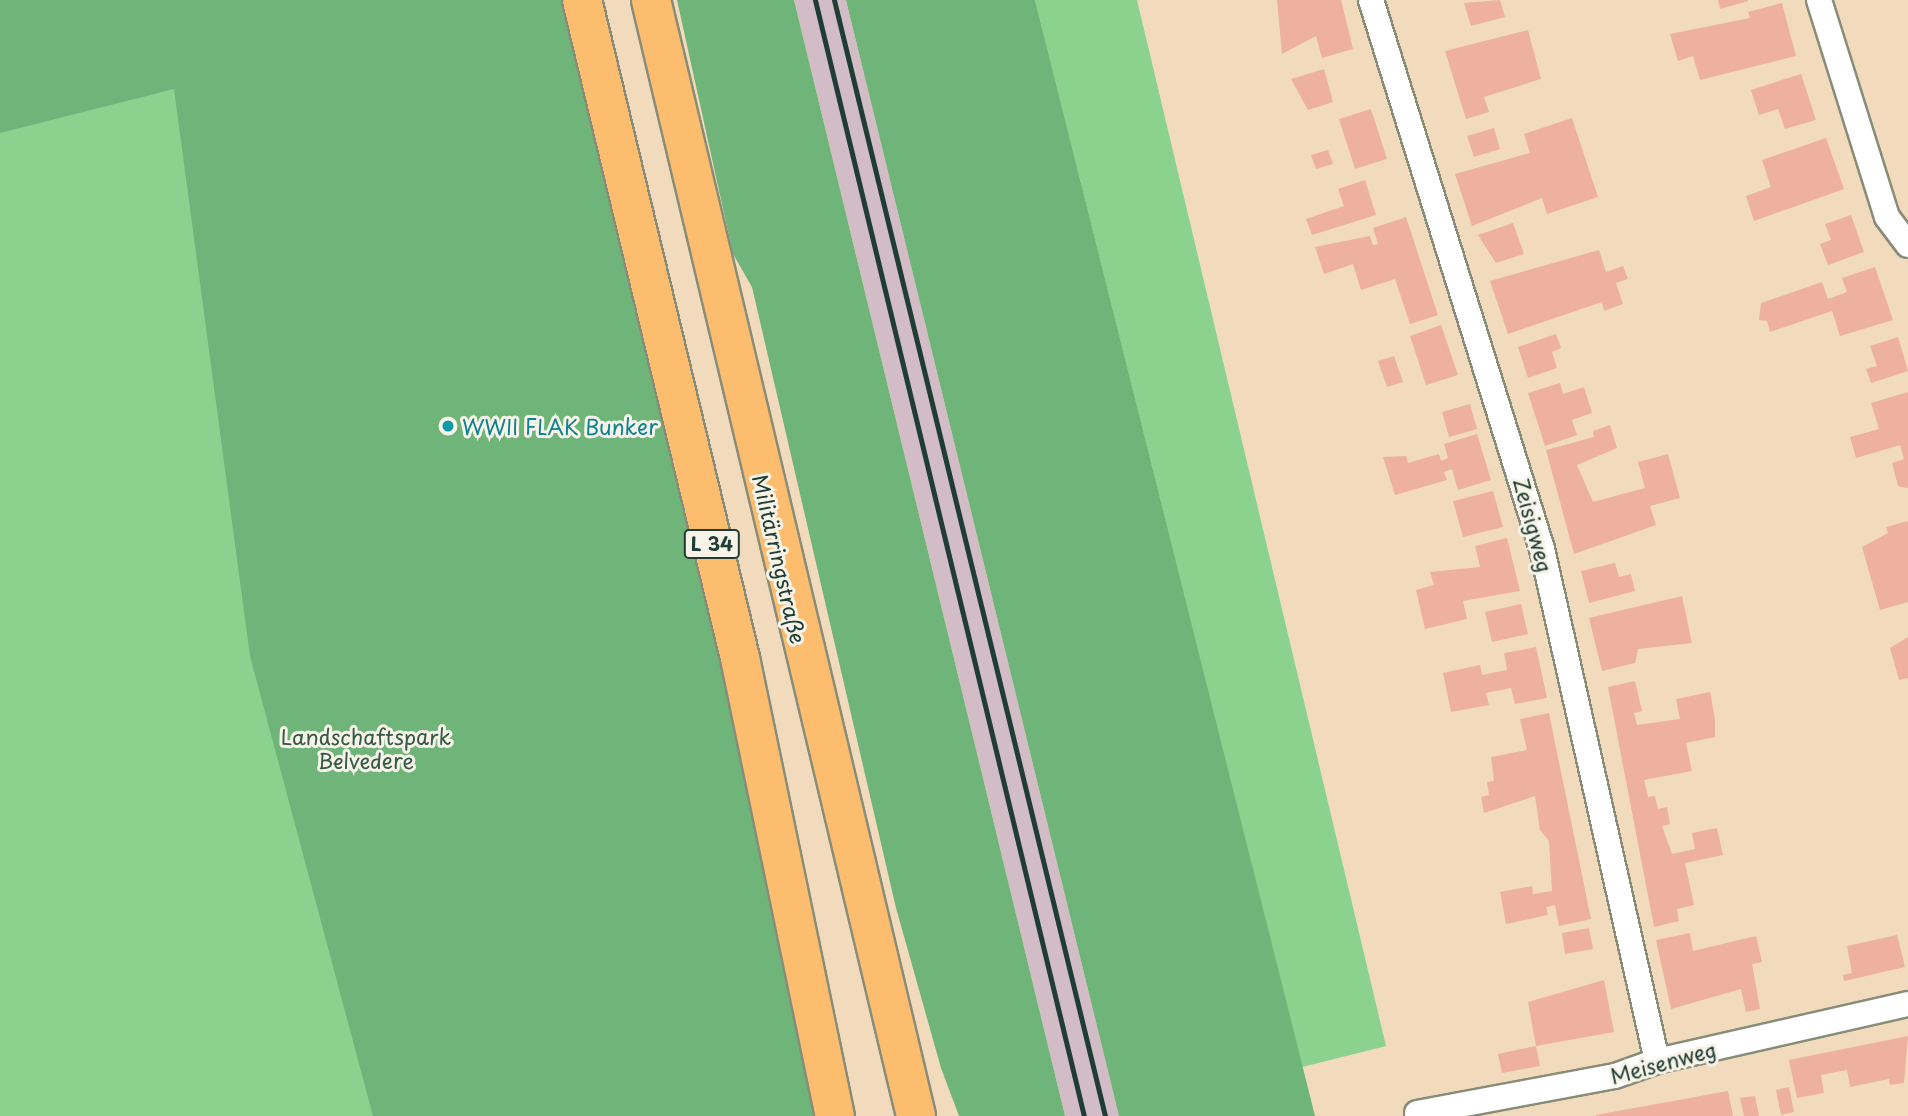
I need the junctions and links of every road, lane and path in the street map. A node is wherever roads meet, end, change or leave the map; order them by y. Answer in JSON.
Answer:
{"nodes":[{"id":1,"x":582,"y":0,"type":"edge"},
{"id":2,"x":651,"y":0,"type":"edge"},
{"id":3,"x":1371,"y":0,"type":"edge"},
{"id":4,"x":1819,"y":0,"type":"edge"},
{"id":5,"x":1908,"y":245,"type":"edge"},
{"id":6,"x":871,"y":946,"type":"junction"},
{"id":7,"x":1908,"y":1004,"type":"edge"},
{"id":8,"x":1657,"y":1060,"type":"junction"},
{"id":9,"x":1417,"y":1113,"type":"dead end"},
{"id":10,"x":835,"y":1116,"type":"edge"},
{"id":11,"x":916,"y":1116,"type":"edge"},
{"id":12,"x":935,"y":1116,"type":"edge"}],
"edges":[{"from":1,"to":10,"type":"highway","number":"L 34"},
{"from":2,"to":6,"type":"highway","name":"Militärringstraße","number":"L 34"},
{"from":3,"to":8,"type":"street","name":"Zeisigweg"},
{"from":4,"to":5,"type":"street"},
{"from":6,"to":11,"type":"highway","name":"Militärringstraße","number":"L 34"},
{"from":6,"to":12,"type":"highway","number":"L 34"},
{"from":7,"to":8,"type":"street","name":"Meisenweg"},
{"from":8,"to":9,"type":"street","name":"Meisenweg"}]}
